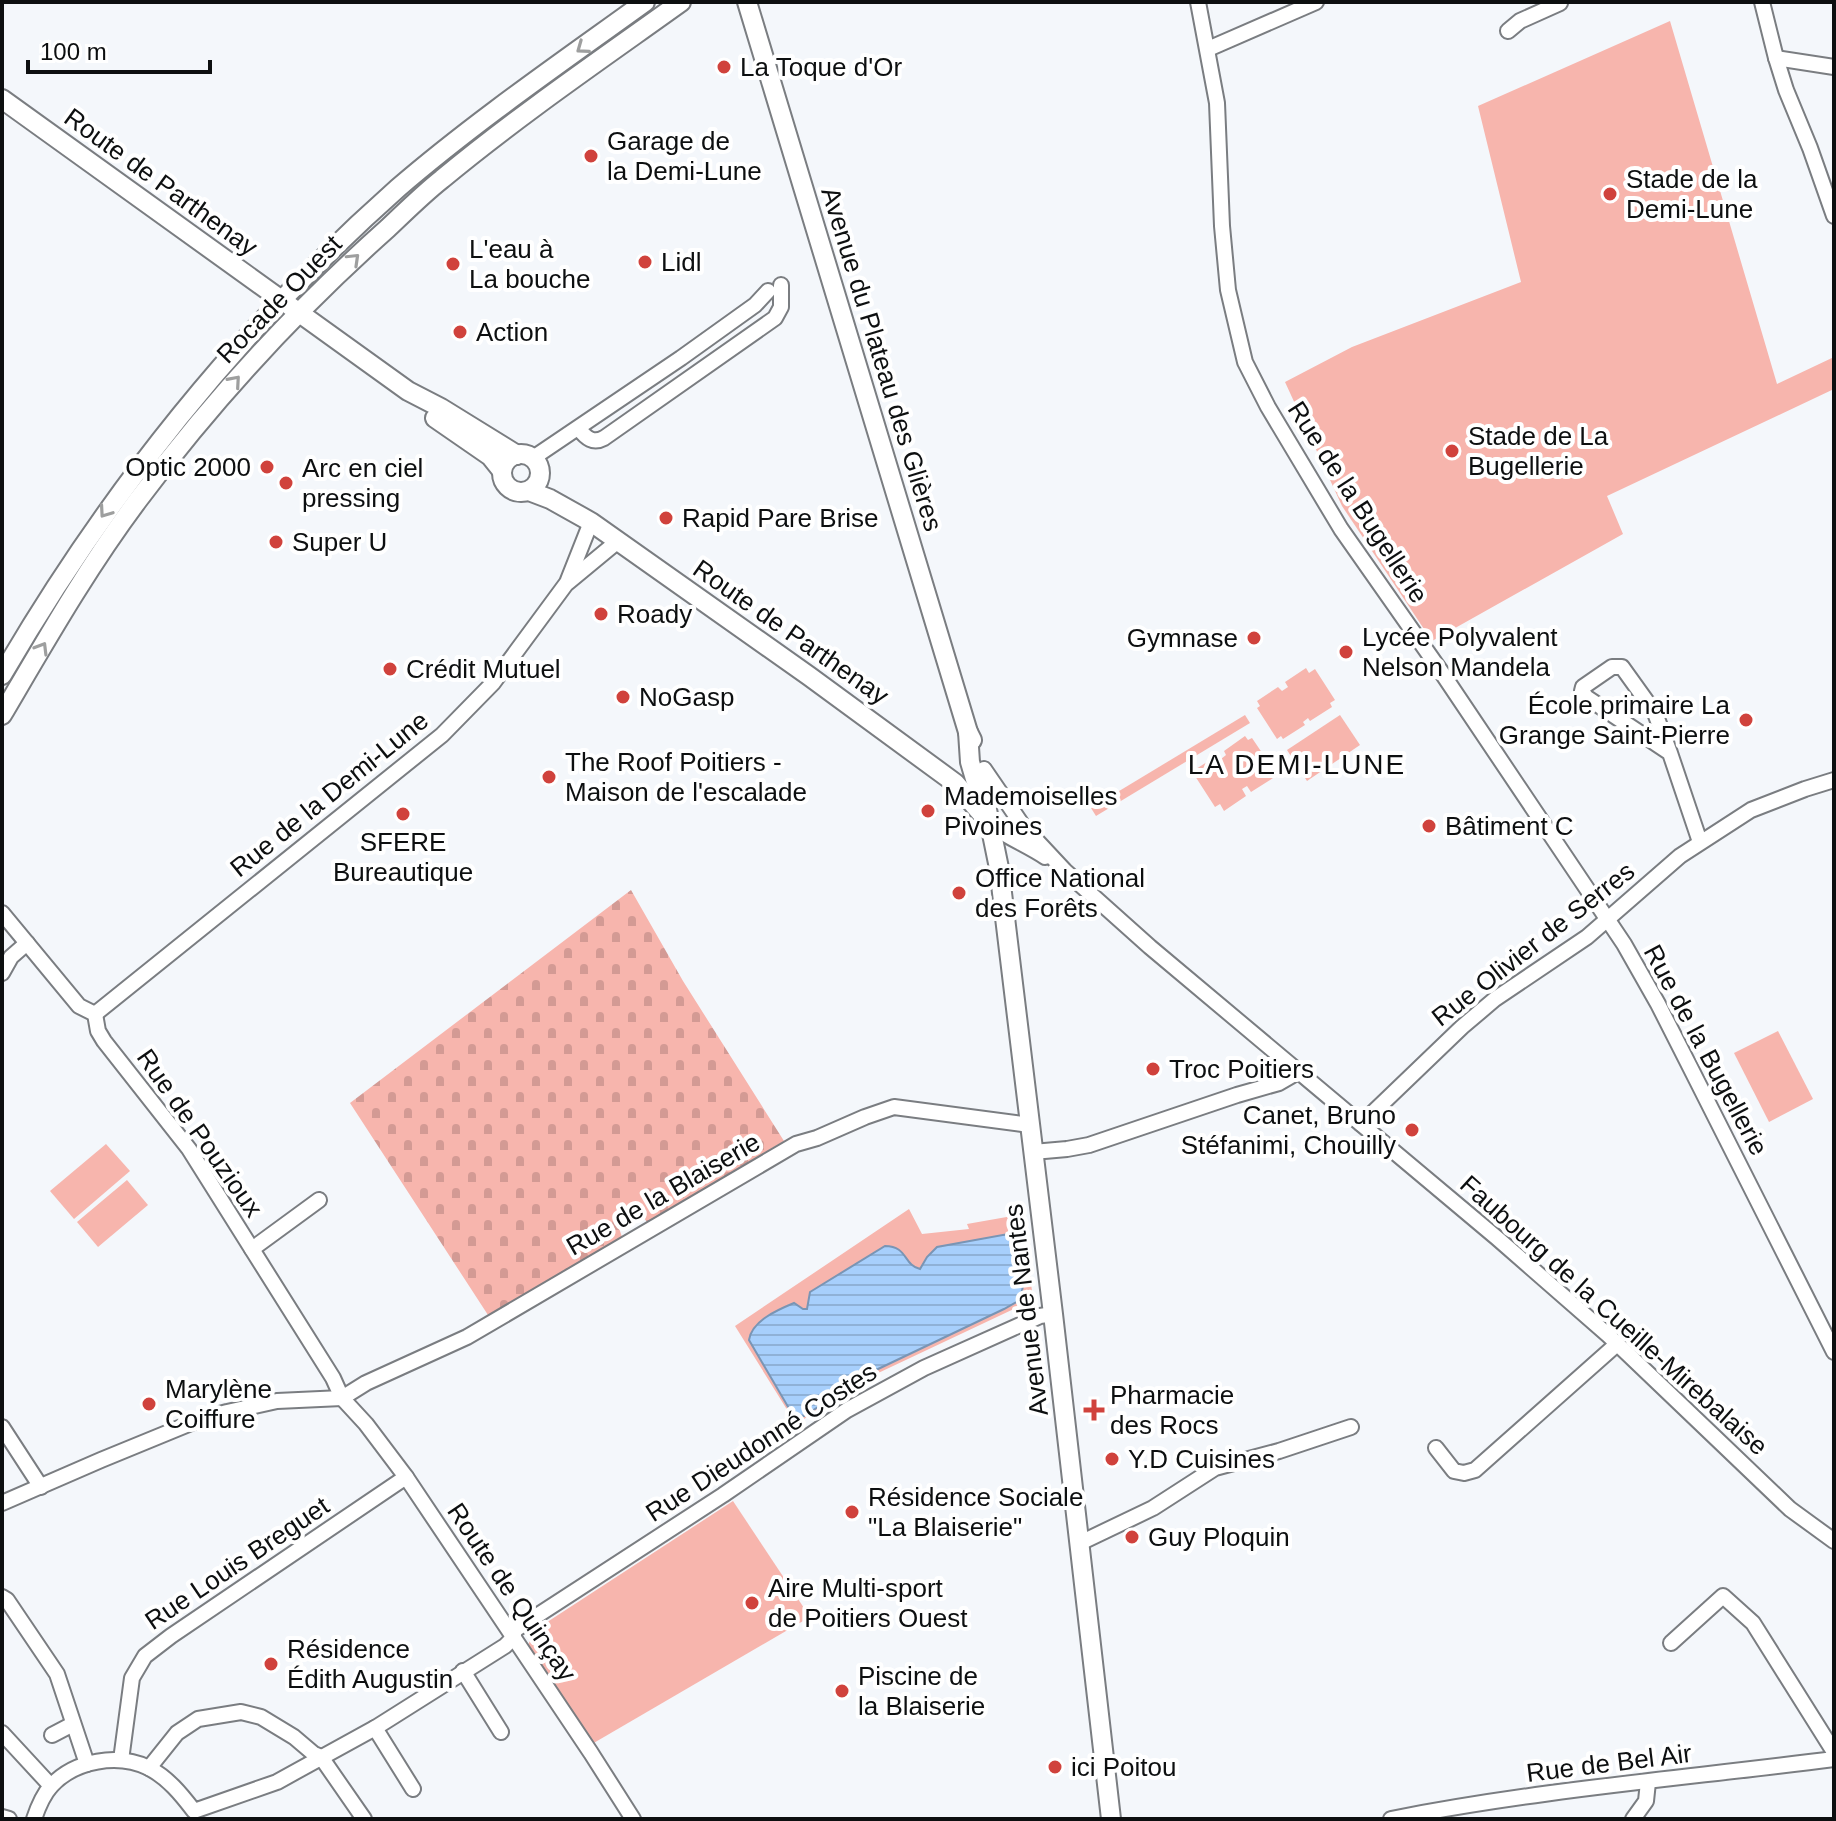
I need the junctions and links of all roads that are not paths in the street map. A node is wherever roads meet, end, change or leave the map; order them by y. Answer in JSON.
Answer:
{"nodes":[{"id":1,"x":645,"y":2,"type":"edge"},
{"id":2,"x":681,"y":2,"type":"edge"},
{"id":3,"x":747,"y":2,"type":"edge"},
{"id":4,"x":1198,"y":2,"type":"edge"},
{"id":5,"x":1316,"y":2,"type":"edge"},
{"id":6,"x":1560,"y":2,"type":"edge"},
{"id":7,"x":1762,"y":2,"type":"edge"},
{"id":8,"x":1508,"y":31,"type":"dead end"},
{"id":9,"x":1208,"y":49,"type":"junction"},
{"id":10,"x":1776,"y":58,"type":"junction"},
{"id":11,"x":1834,"y":67,"type":"edge"},
{"id":12,"x":2,"y":99,"type":"edge"},
{"id":13,"x":1834,"y":216,"type":"edge"},
{"id":14,"x":281,"y":301,"type":"junction"},
{"id":15,"x":298,"y":313,"type":"junction"},
{"id":16,"x":408,"y":391,"type":"junction"},
{"id":17,"x":579,"y":429,"type":"junction"},
{"id":18,"x":530,"y":463,"type":"junction"},
{"id":19,"x":502,"y":471,"type":"junction"},
{"id":20,"x":529,"y":491,"type":"junction"},
{"id":21,"x":591,"y":522,"type":"junction"},
{"id":22,"x":618,"y":541,"type":"junction"},
{"id":23,"x":566,"y":584,"type":"junction"},
{"id":24,"x":2,"y":675,"type":"edge"},
{"id":25,"x":2,"y":715,"type":"edge"},
{"id":26,"x":968,"y":732,"type":"junction"},
{"id":27,"x":1670,"y":753,"type":"junction"},
{"id":28,"x":984,"y":769,"type":"junction"},
{"id":29,"x":1834,"y":780,"type":"edge"},
{"id":30,"x":959,"y":786,"type":"junction"},
{"id":31,"x":984,"y":795,"type":"junction"},
{"id":32,"x":991,"y":825,"type":"junction"},
{"id":33,"x":1023,"y":826,"type":"junction"},
{"id":34,"x":1700,"y":842,"type":"junction"},
{"id":35,"x":1065,"y":871,"type":"junction"},
{"id":36,"x":2,"y":913,"type":"edge"},
{"id":37,"x":1608,"y":920,"type":"junction"},
{"id":38,"x":27,"y":943,"type":"junction"},
{"id":39,"x":2,"y":973,"type":"edge"},
{"id":40,"x":95,"y":1014,"type":"junction"},
{"id":41,"x":1298,"y":1072,"type":"junction"},
{"id":42,"x":1361,"y":1124,"type":"junction"},
{"id":43,"x":1030,"y":1125,"type":"junction"},
{"id":44,"x":1033,"y":1152,"type":"junction"},
{"id":45,"x":319,"y":1200,"type":"dead end"},
{"id":46,"x":252,"y":1249,"type":"junction"},
{"id":47,"x":1053,"y":1314,"type":"junction"},
{"id":48,"x":1617,"y":1344,"type":"junction"},
{"id":49,"x":1834,"y":1352,"type":"edge"},
{"id":50,"x":342,"y":1398,"type":"junction"},
{"id":51,"x":2,"y":1427,"type":"edge"},
{"id":52,"x":1351,"y":1427,"type":"dead end"},
{"id":53,"x":1436,"y":1448,"type":"dead end"},
{"id":54,"x":406,"y":1477,"type":"junction"},
{"id":55,"x":41,"y":1487,"type":"junction"},
{"id":56,"x":4,"y":1497,"type":"edge"},
{"id":57,"x":1834,"y":1541,"type":"edge"},
{"id":58,"x":1078,"y":1544,"type":"junction"},
{"id":59,"x":2,"y":1597,"type":"edge"},
{"id":60,"x":513,"y":1638,"type":"junction"},
{"id":61,"x":1671,"y":1643,"type":"dead end"},
{"id":62,"x":463,"y":1671,"type":"junction"},
{"id":63,"x":73,"y":1724,"type":"junction"},
{"id":64,"x":375,"y":1728,"type":"junction"},
{"id":65,"x":501,"y":1732,"type":"dead end"},
{"id":66,"x":2,"y":1733,"type":"edge"},
{"id":67,"x":52,"y":1735,"type":"dead end"},
{"id":68,"x":1834,"y":1752,"type":"edge"},
{"id":69,"x":321,"y":1757,"type":"junction"},
{"id":70,"x":1834,"y":1759,"type":"edge"},
{"id":71,"x":121,"y":1760,"type":"junction"},
{"id":72,"x":87,"y":1764,"type":"junction"},
{"id":73,"x":149,"y":1768,"type":"junction"},
{"id":74,"x":1648,"y":1782,"type":"junction"},
{"id":75,"x":51,"y":1786,"type":"junction"},
{"id":76,"x":413,"y":1789,"type":"dead end"},
{"id":77,"x":2,"y":1817,"type":"edge"},
{"id":78,"x":9,"y":1819,"type":"edge"},
{"id":79,"x":34,"y":1819,"type":"edge"},
{"id":80,"x":364,"y":1819,"type":"edge"},
{"id":81,"x":633,"y":1819,"type":"edge"},
{"id":82,"x":1111,"y":1819,"type":"edge"},
{"id":83,"x":1391,"y":1819,"type":"edge"},
{"id":84,"x":1633,"y":1819,"type":"edge"}],
"edges":[{"from":1,"to":14,"type":"main road","name":"Rocade Ouest","one_way":true},
{"from":15,"to":2,"type":"main road","name":"Rocade Ouest","one_way":true},
{"from":3,"to":26,"type":"main road","name":"Avenue du Plateau des Glières"},
{"from":4,"to":9,"type":"street","name":"Rue de la Bugellerie"},
{"from":5,"to":9,"type":"street"},
{"from":6,"to":8,"type":"street"},
{"from":7,"to":10,"type":"street"},
{"from":9,"to":37,"type":"street","name":"Rue de la Bugellerie"},
{"from":10,"to":11,"type":"street"},
{"from":10,"to":13,"type":"street"},
{"from":12,"to":14,"type":"main road","name":"Route de Parthenay"},
{"from":14,"to":15,"type":"main road","name":"Route de Parthenay"},
{"from":14,"to":24,"type":"main road","name":"Rocade Ouest","one_way":true},
{"from":15,"to":16,"type":"main road","name":"Route de Parthenay"},
{"from":25,"to":15,"type":"main road","name":"Rocade Ouest","one_way":true},
{"from":16,"to":18,"type":"main road","name":"Route de Parthenay"},
{"from":16,"to":19,"type":"main road","name":"Route de Parthenay"},
{"from":17,"to":17,"type":"street"},
{"from":17,"to":18,"type":"street"},
{"from":18,"to":19,"type":"main road"},
{"from":18,"to":20,"type":"main road"},
{"from":18,"to":21,"type":"main road","name":"Route de Parthenay"},
{"from":19,"to":20,"type":"main road"},
{"from":20,"to":21,"type":"main road","name":"Route de Parthenay"},
{"from":21,"to":22,"type":"main road","name":"Route de Parthenay"},
{"from":21,"to":23,"type":"street","name":"Rue de la Demi-Lune"},
{"from":22,"to":23,"type":"street","name":"Rue de la Demi-Lune"},
{"from":22,"to":30,"type":"main road","name":"Route de Parthenay"},
{"from":23,"to":40,"type":"street","name":"Rue de la Demi-Lune"},
{"from":26,"to":28,"type":"main road","name":"Avenue du Plateau des Glières"},
{"from":26,"to":31,"type":"main road","name":"Avenue du Plateau des Glières"},
{"from":27,"to":27,"type":"street"},
{"from":27,"to":34,"type":"street"},
{"from":28,"to":31,"type":"main road","name":"Avenue du Plateau des Glières"},
{"from":28,"to":33,"type":"street"},
{"from":29,"to":34,"type":"street","name":"Rue Olivier de Serres"},
{"from":30,"to":31,"type":"main road","name":"Route de Parthenay"},
{"from":30,"to":32,"type":"main road","name":"Route de Parthenay"},
{"from":31,"to":32,"type":"main road","name":"Avenue de Nantes"},
{"from":31,"to":33,"type":"street"},
{"from":32,"to":35,"type":"street"},
{"from":32,"to":43,"type":"main road","name":"Avenue de Nantes"},
{"from":33,"to":35,"type":"street"},
{"from":34,"to":37,"type":"street","name":"Rue Olivier de Serres"},
{"from":35,"to":41,"type":"street"},
{"from":36,"to":38,"type":"street","name":"Rue de Pouzioux"},
{"from":37,"to":42,"type":"street","name":"Rue Olivier de Serres"},
{"from":37,"to":49,"type":"street","name":"Rue de la Bugellerie"},
{"from":38,"to":39,"type":"street"},
{"from":38,"to":40,"type":"street","name":"Rue de Pouzioux"},
{"from":40,"to":46,"type":"street","name":"Rue de Pouzioux"},
{"from":41,"to":42,"type":"street","name":"Faubourg de la Cueille-Mirebalaise"},
{"from":41,"to":44,"type":"street"},
{"from":42,"to":48,"type":"street","name":"Faubourg de la Cueille-Mirebalaise"},
{"from":43,"to":44,"type":"main road","name":"Avenue de Nantes"},
{"from":43,"to":50,"type":"street","name":"Rue de la Blaiserie"},
{"from":44,"to":47,"type":"main road","name":"Avenue de Nantes"},
{"from":45,"to":46,"type":"street"},
{"from":46,"to":50,"type":"street","name":"Rue de Pouzioux"},
{"from":47,"to":58,"type":"main road","name":"Avenue de Nantes"},
{"from":47,"to":60,"type":"street","name":"Rue Dieudonné Costes"},
{"from":48,"to":53,"type":"street"},
{"from":48,"to":57,"type":"street","name":"Faubourg de la Cueille-Mirebalaise"},
{"from":50,"to":54,"type":"street","name":"Route de Quinçay"},
{"from":50,"to":55,"type":"street"},
{"from":51,"to":55,"type":"street"},
{"from":52,"to":58,"type":"street"},
{"from":54,"to":60,"type":"street","name":"Route de Quinçay"},
{"from":54,"to":71,"type":"street","name":"Rue Louis Breguet"},
{"from":55,"to":56,"type":"street"},
{"from":58,"to":82,"type":"main road","name":"Avenue de Nantes"},
{"from":59,"to":63,"type":"street"},
{"from":60,"to":62,"type":"street","name":"Rue Dieudonné Costes"},
{"from":60,"to":81,"type":"street","name":"Route de Quinçay"},
{"from":61,"to":68,"type":"street"},
{"from":62,"to":64,"type":"street","name":"Rue Dieudonné Costes"},
{"from":62,"to":65,"type":"street"},
{"from":63,"to":67,"type":"street"},
{"from":63,"to":72,"type":"street"},
{"from":64,"to":69,"type":"street","name":"Rue Dieudonné Costes"},
{"from":64,"to":76,"type":"street"},
{"from":66,"to":75,"type":"street"},
{"from":69,"to":73,"type":"street","name":"Rue Dieudonné Costes"},
{"from":69,"to":73,"type":"street"},
{"from":69,"to":80,"type":"street"},
{"from":70,"to":74,"type":"street","name":"Rue de Bel Air"},
{"from":71,"to":72,"type":"street"},
{"from":71,"to":73,"type":"street"},
{"from":72,"to":75,"type":"street"},
{"from":74,"to":83,"type":"street","name":"Rue de Bel Air"},
{"from":74,"to":84,"type":"street"},
{"from":75,"to":79,"type":"street"},
{"from":77,"to":78,"type":"street"}]}
